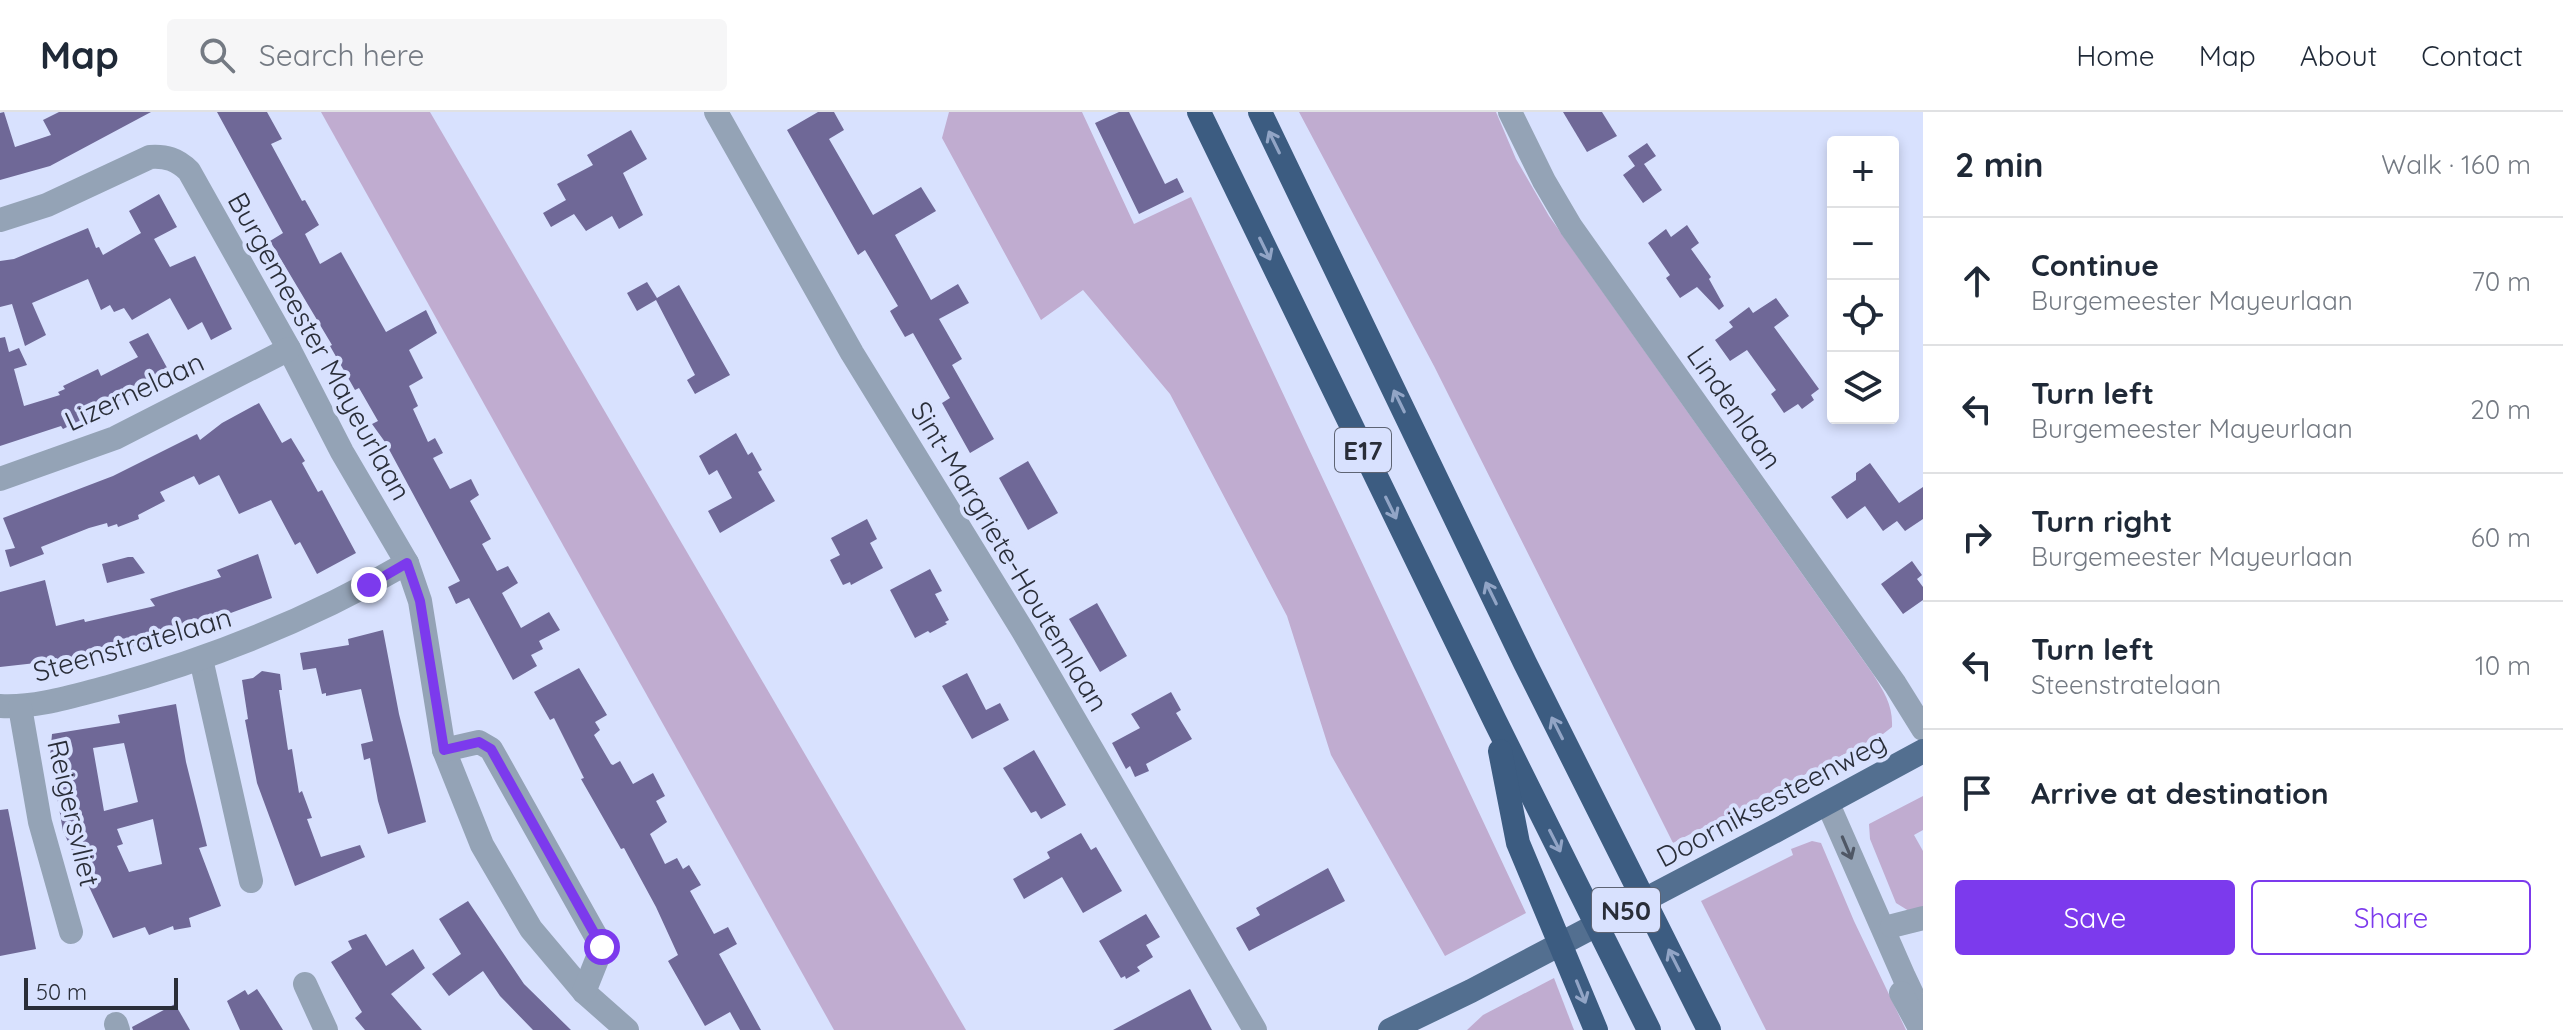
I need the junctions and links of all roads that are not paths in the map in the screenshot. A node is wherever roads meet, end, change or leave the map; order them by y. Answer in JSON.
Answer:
{"nodes":[{"id":1,"x":716,"y":112,"type":"edge"},
{"id":2,"x":1199,"y":112,"type":"edge"},
{"id":3,"x":1260,"y":112,"type":"edge"},
{"id":4,"x":1510,"y":112,"type":"edge"},
{"id":5,"x":0,"y":220,"type":"edge"},
{"id":6,"x":289,"y":349,"type":"junction"},
{"id":7,"x":0,"y":479,"type":"edge"},
{"id":8,"x":407,"y":563,"type":"junction"},
{"id":9,"x":201,"y":659,"type":"junction"},
{"id":10,"x":10,"y":707,"type":"edge"},
{"id":11,"x":1495,"y":721,"type":"junction"},
{"id":12,"x":1923,"y":729,"type":"edge"},
{"id":13,"x":444,"y":750,"type":"junction"},
{"id":14,"x":1923,"y":751,"type":"edge"},
{"id":15,"x":1828,"y":804,"type":"junction"},
{"id":16,"x":251,"y":881,"type":"dead end"},
{"id":17,"x":1866,"y":893,"type":"junction"},
{"id":18,"x":1923,"y":918,"type":"edge"},
{"id":19,"x":1892,"y":926,"type":"junction"},
{"id":20,"x":71,"y":932,"type":"dead end"},
{"id":21,"x":1915,"y":981,"type":"edge"},
{"id":22,"x":305,"y":984,"type":"dead end"},
{"id":23,"x":584,"y":992,"type":"junction"},
{"id":24,"x":326,"y":1030,"type":"edge"},
{"id":25,"x":627,"y":1030,"type":"edge"},
{"id":26,"x":1255,"y":1030,"type":"edge"},
{"id":27,"x":1390,"y":1030,"type":"edge"},
{"id":28,"x":1596,"y":1030,"type":"edge"},
{"id":29,"x":1649,"y":1030,"type":"edge"},
{"id":30,"x":1709,"y":1030,"type":"edge"},
{"id":31,"x":1921,"y":1030,"type":"edge"}],
"edges":[{"from":1,"to":26,"type":"street","name":"Sint-Margriete-Houtemlaan"},
{"from":2,"to":11,"type":"highway","number":"E17","one_way":true},
{"from":30,"to":3,"type":"highway","number":"E17","one_way":true},
{"from":4,"to":12,"type":"street","name":"Lindenlaan"},
{"from":5,"to":6,"type":"street","name":"Burgemeester Mayeurlaan"},
{"from":6,"to":7,"type":"street","name":"Lizernelaan"},
{"from":6,"to":8,"type":"street","name":"Burgemeester Mayeurlaan"},
{"from":8,"to":9,"type":"street","name":"Steenstratelaan"},
{"from":8,"to":13,"type":"street","name":"Burgemeester Mayeurlaan"},
{"from":9,"to":10,"type":"street","name":"Steenstratelaan"},
{"from":9,"to":16,"type":"street"},
{"from":10,"to":20,"type":"street","name":"Reigersvliet"},
{"from":11,"to":28,"type":"highway","one_way":true},
{"from":11,"to":29,"type":"highway","number":"E17","one_way":true},
{"from":13,"to":23,"type":"street","name":"Burgemeester Mayeurlaan"},
{"from":13,"to":23,"type":"street"},
{"from":14,"to":15,"type":"main road","name":"Doorniksesteenweg","number":"N50"},
{"from":15,"to":17,"type":"street","one_way":true},
{"from":15,"to":27,"type":"main road","name":"Doorniksesteenweg","number":"N50"},
{"from":17,"to":19,"type":"street"},
{"from":17,"to":21,"type":"street"},
{"from":18,"to":19,"type":"street"},
{"from":19,"to":21,"type":"street"},
{"from":21,"to":31,"type":"street"},
{"from":22,"to":24,"type":"street"},
{"from":23,"to":25,"type":"street","name":"Burgemeester Mayeurlaan"}]}
